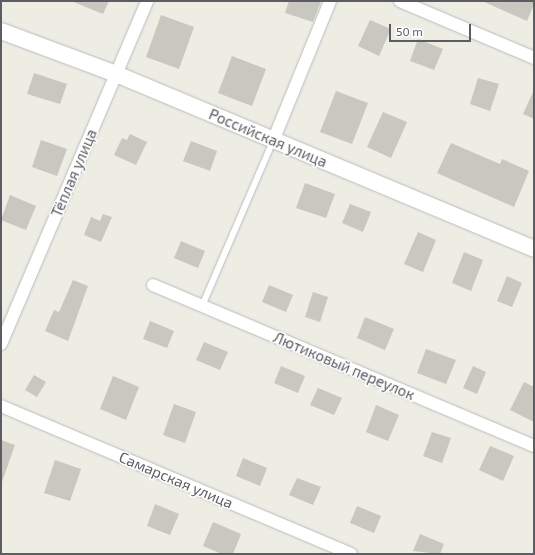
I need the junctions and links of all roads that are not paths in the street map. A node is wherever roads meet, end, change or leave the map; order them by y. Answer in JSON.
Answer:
{"nodes":[{"id":1,"x":146,"y":1,"type":"edge"},
{"id":2,"x":330,"y":1,"type":"edge"},
{"id":3,"x":400,"y":1,"type":"edge"},
{"id":4,"x":1,"y":32,"type":"edge"},
{"id":5,"x":534,"y":58,"type":"edge"},
{"id":6,"x":116,"y":74,"type":"junction"},
{"id":7,"x":273,"y":141,"type":"junction"},
{"id":8,"x":534,"y":249,"type":"edge"},
{"id":9,"x":153,"y":285,"type":"dead end"},
{"id":10,"x":202,"y":306,"type":"junction"},
{"id":11,"x":1,"y":344,"type":"edge"},
{"id":12,"x":1,"y":406,"type":"edge"},
{"id":13,"x":534,"y":446,"type":"edge"},
{"id":14,"x":351,"y":554,"type":"edge"}],
"edges":[{"from":1,"to":6,"type":"street","name":"Тёплая улица"},
{"from":2,"to":7,"type":"street"},
{"from":3,"to":5,"type":"street"},
{"from":4,"to":6,"type":"street","name":"Российская улица"},
{"from":6,"to":7,"type":"street","name":"Российская улица"},
{"from":6,"to":11,"type":"street","name":"Тёплая улица"},
{"from":7,"to":8,"type":"street","name":"Российская улица"},
{"from":7,"to":10,"type":"lane"},
{"from":9,"to":10,"type":"street","name":"Лютиковый переулок"},
{"from":10,"to":13,"type":"street","name":"Лютиковый переулок"},
{"from":12,"to":14,"type":"street","name":"Самарская улица"}]}
